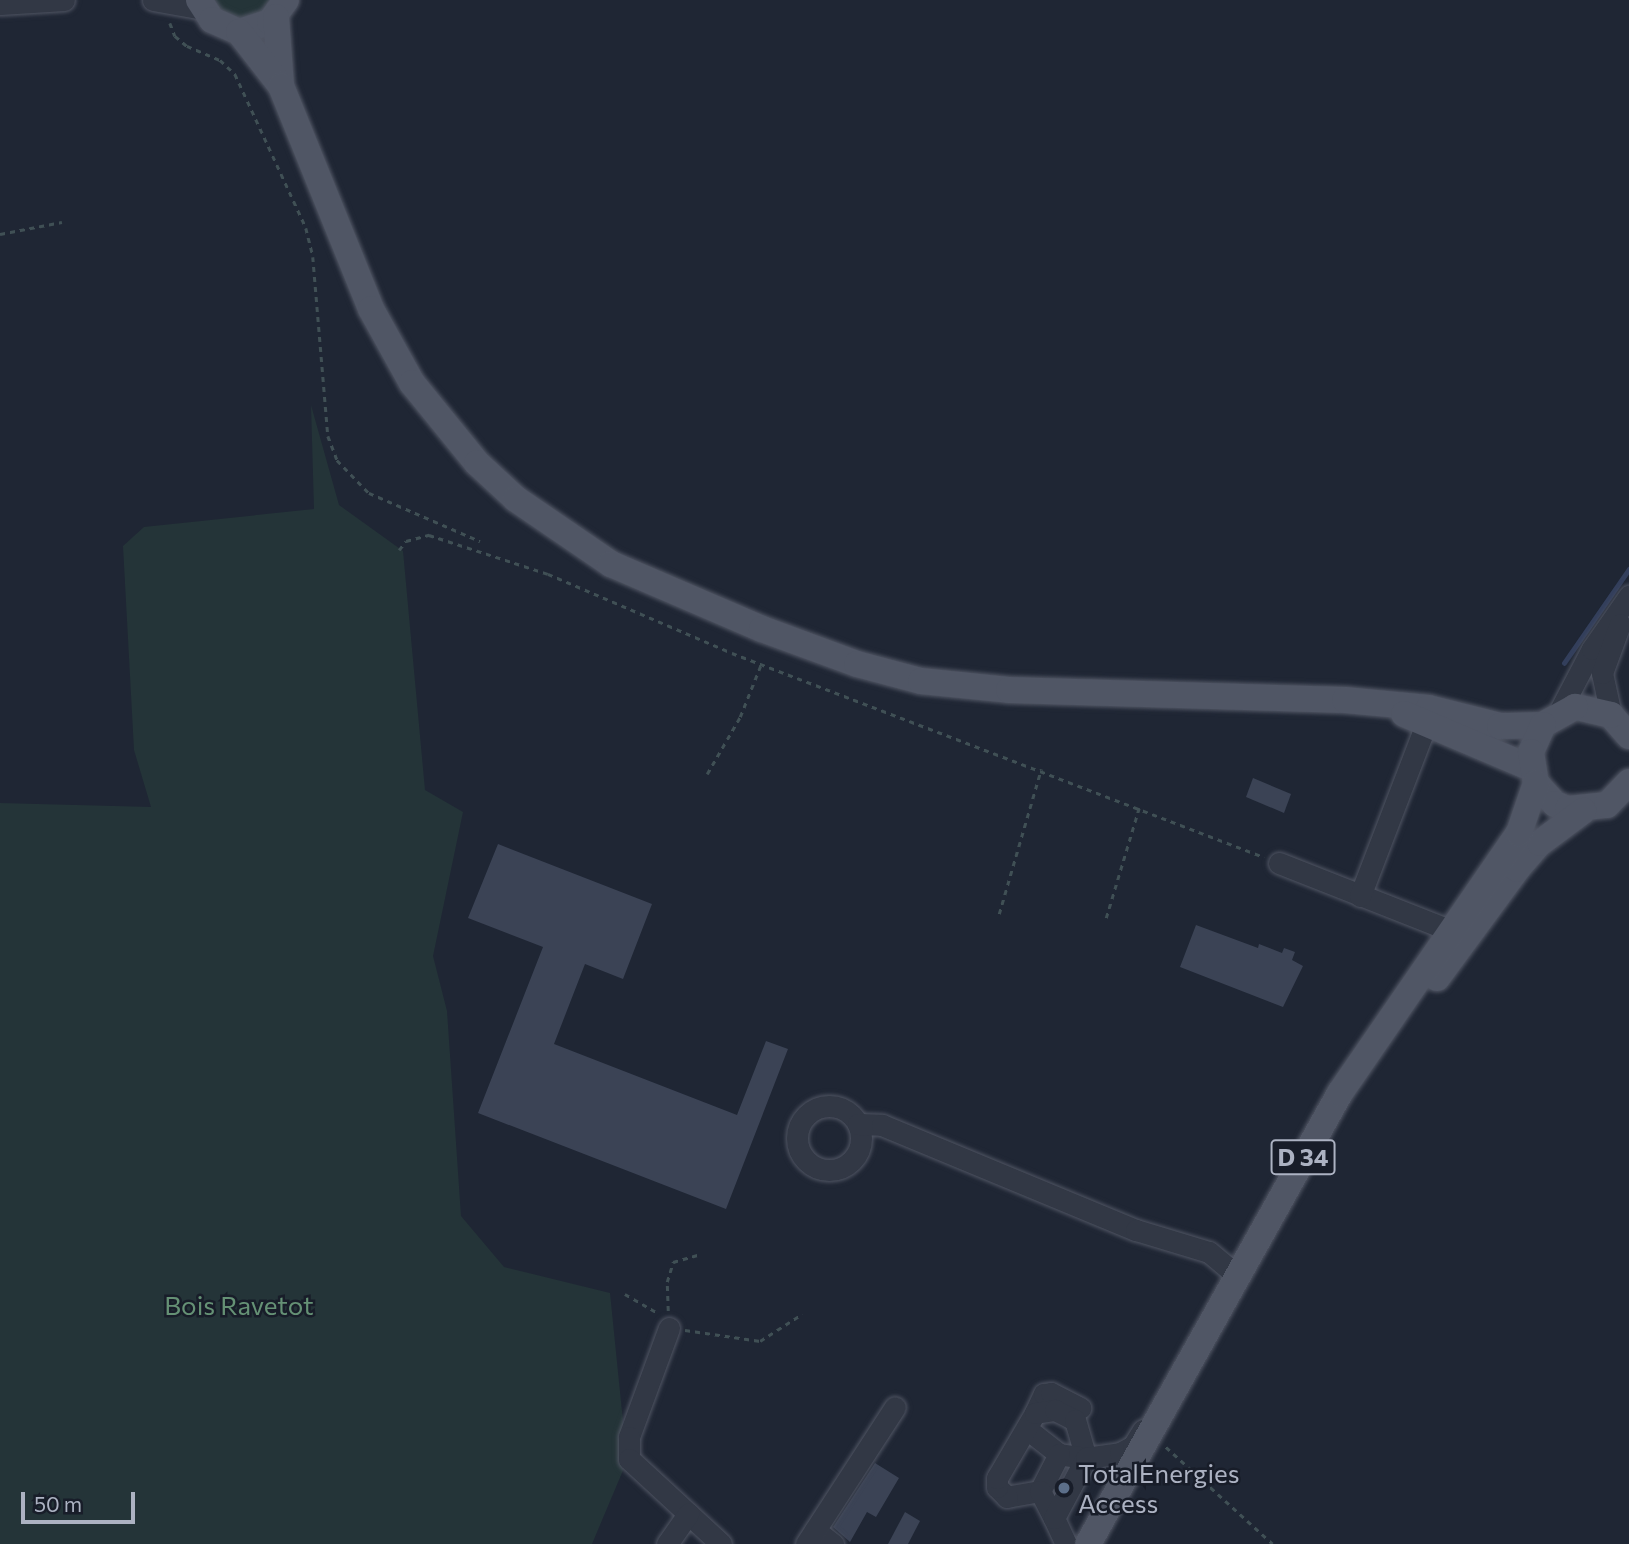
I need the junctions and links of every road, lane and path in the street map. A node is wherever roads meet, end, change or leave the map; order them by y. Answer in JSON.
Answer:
{"nodes":[{"id":1,"x":64,"y":0,"type":"edge"},
{"id":2,"x":161,"y":1,"type":"edge"},
{"id":3,"x":201,"y":4,"type":"edge"},
{"id":4,"x":0,"y":5,"type":"edge"},
{"id":5,"x":281,"y":8,"type":"edge"},
{"id":6,"x":239,"y":32,"type":"junction"},
{"id":7,"x":281,"y":86,"type":"junction"},
{"id":8,"x":62,"y":222,"type":"dead end"},
{"id":9,"x":0,"y":234,"type":"edge"},
{"id":10,"x":480,"y":541,"type":"dead end"},
{"id":11,"x":399,"y":550,"type":"dead end"},
{"id":12,"x":1629,"y":596,"type":"edge"},
{"id":13,"x":1629,"y":603,"type":"edge"},
{"id":14,"x":762,"y":662,"type":"junction"},
{"id":15,"x":1390,"y":707,"type":"junction"},
{"id":16,"x":1551,"y":719,"type":"junction"},
{"id":17,"x":1426,"y":724,"type":"junction"},
{"id":18,"x":1623,"y":726,"type":"edge"},
{"id":19,"x":1041,"y":769,"type":"junction"},
{"id":20,"x":707,"y":774,"type":"dead end"},
{"id":21,"x":1533,"y":775,"type":"junction"},
{"id":22,"x":1629,"y":782,"type":"edge"},
{"id":23,"x":1139,"y":808,"type":"junction"},
{"id":24,"x":1583,"y":811,"type":"junction"},
{"id":25,"x":1279,"y":863,"type":"joint"},
{"id":26,"x":1360,"y":896,"type":"junction"},
{"id":27,"x":999,"y":914,"type":"dead end"},
{"id":28,"x":1106,"y":918,"type":"dead end"},
{"id":29,"x":1449,"y":930,"type":"junction"},
{"id":30,"x":858,"y":1125,"type":"dead end"},
{"id":31,"x":1251,"y":1248,"type":"junction"},
{"id":32,"x":1209,"y":1252,"type":"junction"},
{"id":33,"x":701,"y":1254,"type":"dead end"},
{"id":34,"x":1236,"y":1275,"type":"junction"},
{"id":35,"x":625,"y":1294,"type":"dead end"},
{"id":36,"x":802,"y":1314,"type":"dead end"},
{"id":37,"x":1211,"y":1322,"type":"junction"},
{"id":38,"x":668,"y":1328,"type":"junction"},
{"id":39,"x":895,"y":1407,"type":"dead end"},
{"id":40,"x":1031,"y":1421,"type":"junction"},
{"id":41,"x":1162,"y":1443,"type":"junction"},
{"id":42,"x":1084,"y":1451,"type":"junction"},
{"id":43,"x":1059,"y":1454,"type":"junction"},
{"id":44,"x":1040,"y":1492,"type":"junction"},
{"id":45,"x":688,"y":1514,"type":"junction"},
{"id":46,"x":1054,"y":1518,"type":"junction"},
{"id":47,"x":811,"y":1537,"type":"edge"},
{"id":48,"x":667,"y":1544,"type":"edge"},
{"id":49,"x":721,"y":1544,"type":"edge"},
{"id":50,"x":833,"y":1544,"type":"edge"},
{"id":51,"x":1066,"y":1544,"type":"edge"},
{"id":52,"x":1088,"y":1544,"type":"edge"},
{"id":53,"x":1106,"y":1544,"type":"edge"},
{"id":54,"x":1273,"y":1544,"type":"edge"}],
"edges":[{"from":1,"to":4,"type":"street"},
{"from":2,"to":3,"type":"street"},
{"from":2,"to":10,"type":"path"},
{"from":3,"to":6,"type":"main road"},
{"from":5,"to":6,"type":"main road"},
{"from":5,"to":7,"type":"main road"},
{"from":6,"to":7,"type":"main road"},
{"from":7,"to":15,"type":"main road"},
{"from":8,"to":9,"type":"path"},
{"from":11,"to":14,"type":"path"},
{"from":12,"to":16,"type":"street"},
{"from":13,"to":18,"type":"street"},
{"from":14,"to":19,"type":"path"},
{"from":14,"to":20,"type":"path"},
{"from":15,"to":16,"type":"main road"},
{"from":15,"to":17,"type":"main road"},
{"from":16,"to":18,"type":"main road"},
{"from":16,"to":21,"type":"main road"},
{"from":17,"to":21,"type":"main road"},
{"from":17,"to":26,"type":"street"},
{"from":19,"to":23,"type":"path"},
{"from":19,"to":27,"type":"path"},
{"from":21,"to":24,"type":"main road"},
{"from":21,"to":29,"type":"main road","number":"D 34"},
{"from":22,"to":24,"type":"main road"},
{"from":23,"to":25,"type":"path"},
{"from":23,"to":28,"type":"path"},
{"from":24,"to":41,"type":"main road","number":"D 34"},
{"from":25,"to":26,"type":"street"},
{"from":26,"to":29,"type":"street"},
{"from":29,"to":31,"type":"main road","number":"D 34"},
{"from":30,"to":32,"type":"street"},
{"from":31,"to":32,"type":"street"},
{"from":31,"to":34,"type":"main road","number":"D 34"},
{"from":32,"to":34,"type":"street"},
{"from":33,"to":38,"type":"path"},
{"from":34,"to":37,"type":"main road","number":"D 34"},
{"from":35,"to":38,"type":"path"},
{"from":36,"to":38,"type":"path"},
{"from":37,"to":42,"type":"street"},
{"from":37,"to":52,"type":"main road","number":"D 34"},
{"from":38,"to":45,"type":"street"},
{"from":39,"to":47,"type":"street"},
{"from":40,"to":42,"type":"street"},
{"from":40,"to":43,"type":"street"},
{"from":40,"to":44,"type":"street"},
{"from":41,"to":53,"type":"main road","number":"D 34"},
{"from":41,"to":54,"type":"path"},
{"from":42,"to":43,"type":"street"},
{"from":42,"to":46,"type":"street"},
{"from":43,"to":44,"type":"street"},
{"from":44,"to":46,"type":"street"},
{"from":45,"to":48,"type":"street"},
{"from":45,"to":49,"type":"street"},
{"from":46,"to":51,"type":"street"},
{"from":47,"to":50,"type":"street"}]}
